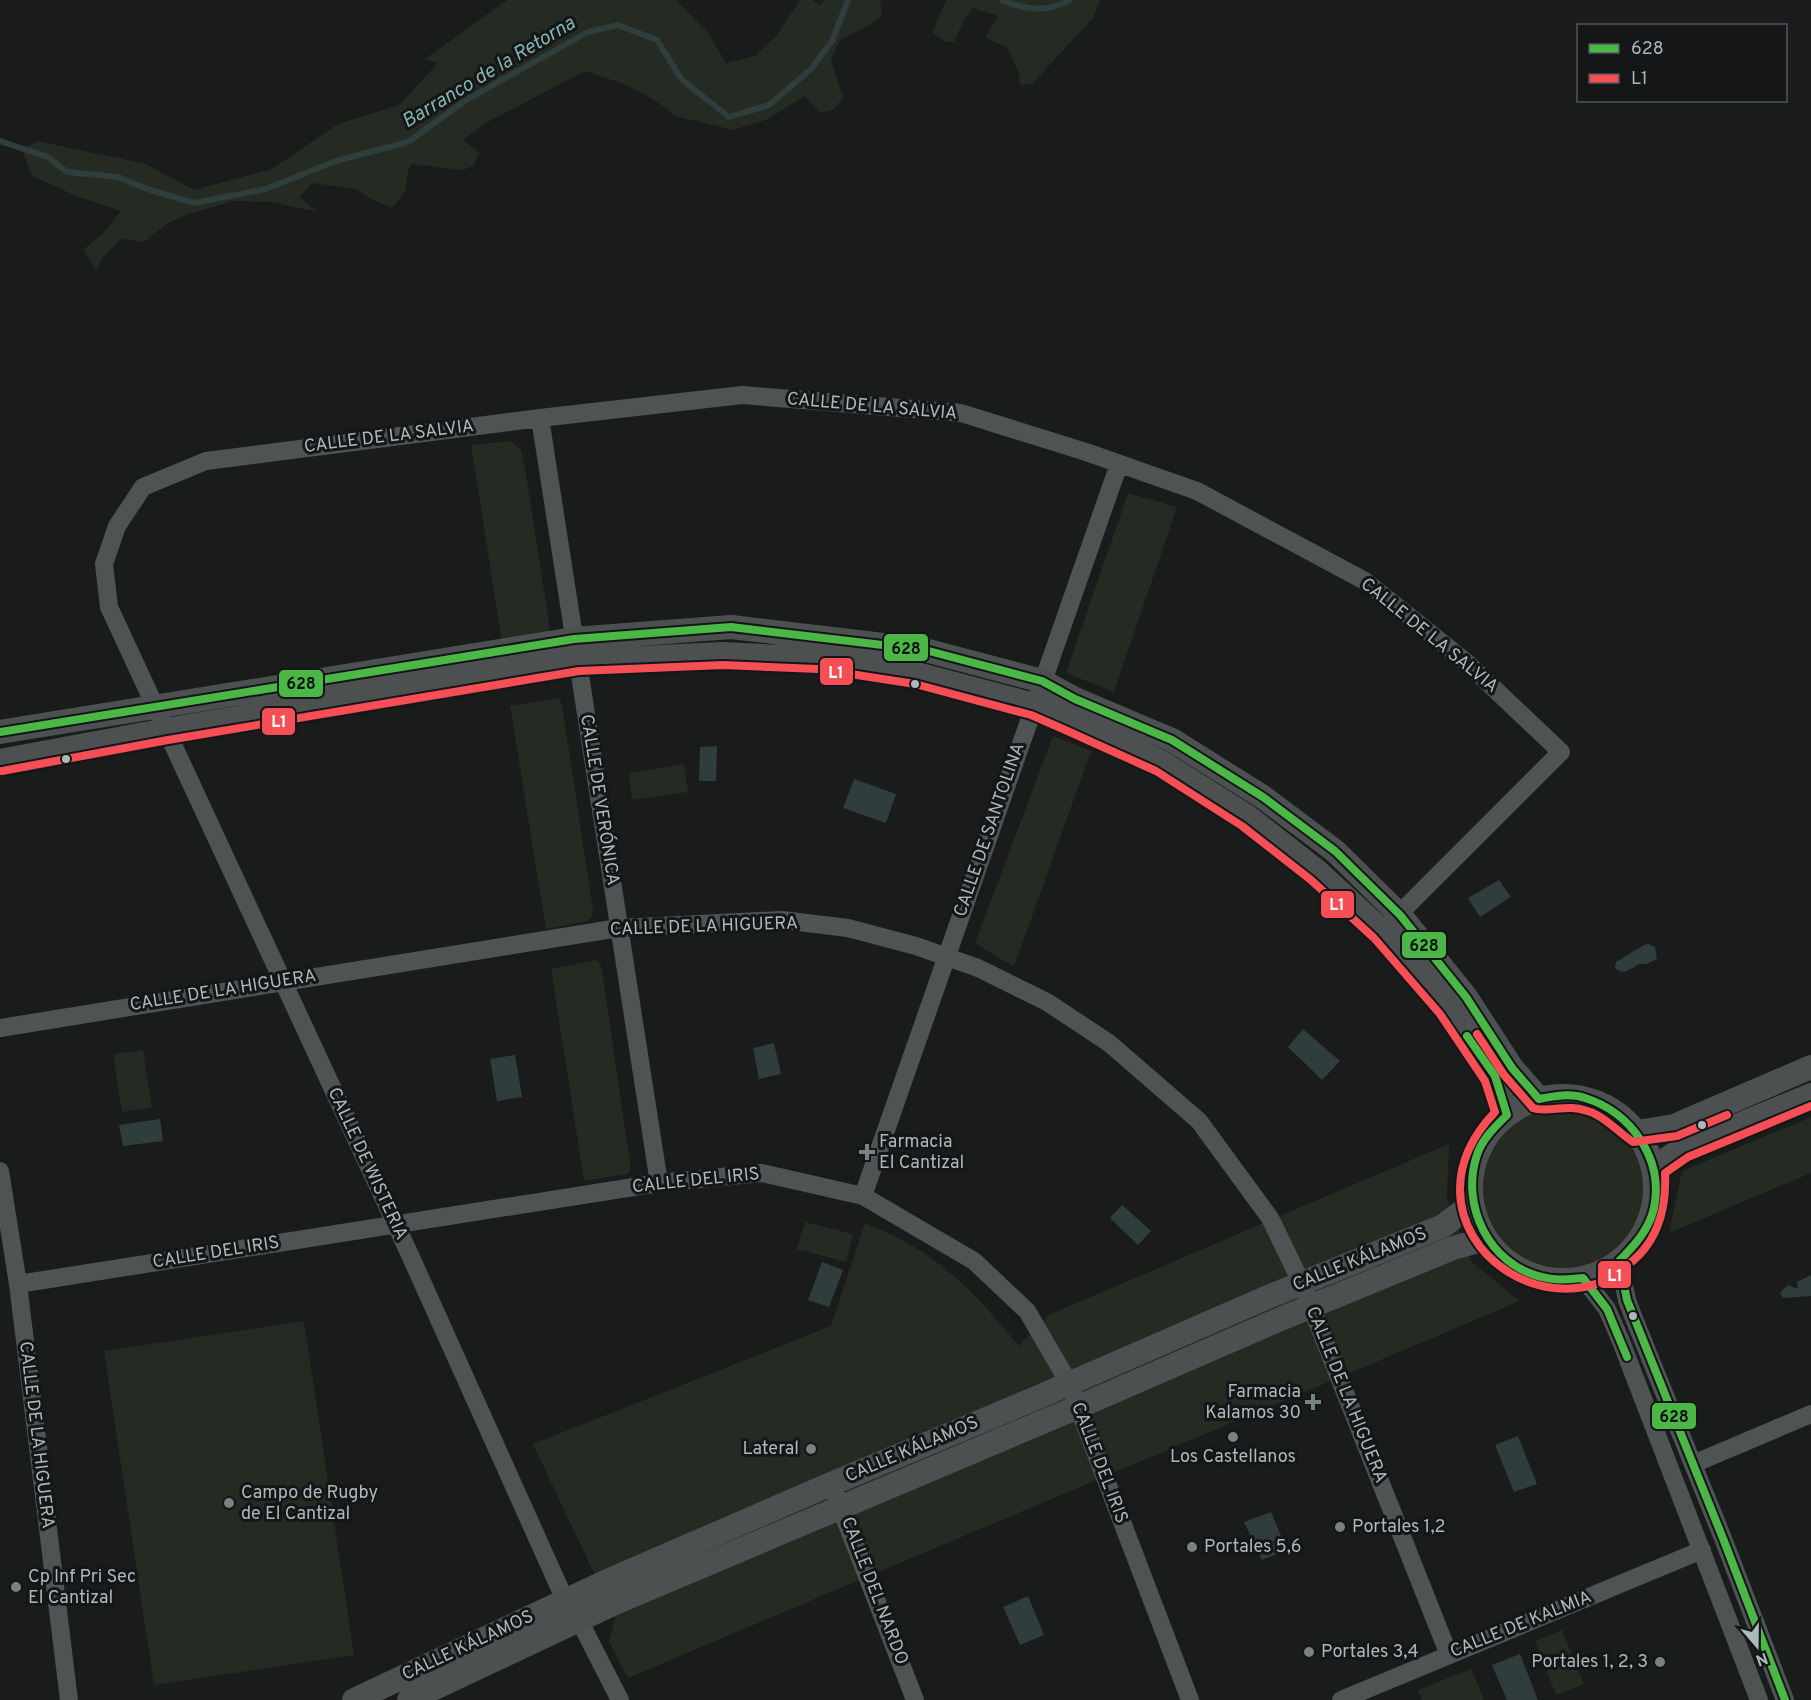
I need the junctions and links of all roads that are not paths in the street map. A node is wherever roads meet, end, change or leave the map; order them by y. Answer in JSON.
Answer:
{"nodes":[{"id":1,"x":540,"y":418,"type":"junction"},
{"id":2,"x":1119,"y":464,"type":"junction"},
{"id":3,"x":576,"y":650,"type":"junction"},
{"id":4,"x":1042,"y":681,"type":"junction"},
{"id":5,"x":1034,"y":705,"type":"junction"},
{"id":6,"x":154,"y":706,"type":"junction"},
{"id":7,"x":166,"y":730,"type":"junction"},
{"id":8,"x":0,"y":732,"type":"edge"},
{"id":9,"x":0,"y":761,"type":"edge"},
{"id":10,"x":1400,"y":915,"type":"junction"},
{"id":11,"x":619,"y":928,"type":"junction"},
{"id":12,"x":1382,"y":931,"type":"junction"},
{"id":13,"x":946,"y":956,"type":"junction"},
{"id":14,"x":282,"y":981,"type":"junction"},
{"id":15,"x":0,"y":1028,"type":"edge"},
{"id":16,"x":1811,"y":1067,"type":"edge"},
{"id":17,"x":1811,"y":1095,"type":"edge"},
{"id":18,"x":1539,"y":1099,"type":"junction"},
{"id":19,"x":1507,"y":1115,"type":"junction"},
{"id":20,"x":1637,"y":1132,"type":"junction"},
{"id":21,"x":1654,"y":1168,"type":"junction"},
{"id":22,"x":0,"y":1171,"type":"edge"},
{"id":23,"x":659,"y":1183,"type":"junction"},
{"id":24,"x":863,"y":1196,"type":"junction"},
{"id":25,"x":1472,"y":1204,"type":"junction"},
{"id":26,"x":395,"y":1225,"type":"junction"},
{"id":27,"x":1486,"y":1239,"type":"junction"},
{"id":28,"x":1619,"y":1261,"type":"junction"},
{"id":29,"x":1582,"y":1278,"type":"junction"},
{"id":30,"x":18,"y":1284,"type":"junction"},
{"id":31,"x":1302,"y":1284,"type":"junction"},
{"id":32,"x":1311,"y":1307,"type":"junction"},
{"id":33,"x":1070,"y":1383,"type":"junction"},
{"id":34,"x":1078,"y":1407,"type":"junction"},
{"id":35,"x":1811,"y":1414,"type":"edge"},
{"id":36,"x":1693,"y":1464,"type":"junction"},
{"id":37,"x":831,"y":1484,"type":"junction"},
{"id":38,"x":841,"y":1507,"type":"junction"},
{"id":39,"x":1702,"y":1550,"type":"junction"},
{"id":40,"x":565,"y":1600,"type":"junction"},
{"id":41,"x":579,"y":1620,"type":"junction"},
{"id":42,"x":1449,"y":1655,"type":"junction"},
{"id":43,"x":69,"y":1700,"type":"edge"},
{"id":44,"x":354,"y":1700,"type":"edge"},
{"id":45,"x":409,"y":1700,"type":"edge"},
{"id":46,"x":620,"y":1700,"type":"edge"},
{"id":47,"x":915,"y":1700,"type":"edge"},
{"id":48,"x":1190,"y":1700,"type":"edge"},
{"id":49,"x":1341,"y":1700,"type":"edge"},
{"id":50,"x":1759,"y":1700,"type":"edge"},
{"id":51,"x":1785,"y":1700,"type":"edge"}],
"edges":[{"from":1,"to":2,"type":"street","name":"CALLE DE LA SALVIA"},
{"from":1,"to":3,"type":"street","name":"CALLE DE VERÓNICA"},
{"from":1,"to":6,"type":"street","name":"CALLE DE LA SALVIA"},
{"from":2,"to":4,"type":"street","name":"CALLE DE SANTOLINA"},
{"from":2,"to":10,"type":"street","name":"CALLE DE LA SALVIA"},
{"from":3,"to":4,"type":"street"},
{"from":3,"to":5,"type":"street"},
{"from":3,"to":6,"type":"street"},
{"from":3,"to":7,"type":"street"},
{"from":3,"to":11,"type":"street","name":"CALLE DE VERÓNICA"},
{"from":4,"to":5,"type":"street","name":"CALLE DE SANTOLINA"},
{"from":4,"to":10,"type":"street"},
{"from":5,"to":12,"type":"street"},
{"from":5,"to":13,"type":"street","name":"CALLE DE SANTOLINA"},
{"from":6,"to":7,"type":"street","name":"CALLE DE LA SALVIA"},
{"from":6,"to":8,"type":"street"},
{"from":7,"to":9,"type":"street"},
{"from":7,"to":14,"type":"street","name":"CALLE DE WISTERIA"},
{"from":10,"to":12,"type":"street","name":"CALLE DE LA SALVIA"},
{"from":10,"to":18,"type":"street"},
{"from":11,"to":13,"type":"street","name":"CALLE DE LA HIGUERA"},
{"from":11,"to":14,"type":"street","name":"CALLE DE LA HIGUERA"},
{"from":11,"to":23,"type":"street","name":"CALLE DE VERÓNICA"},
{"from":12,"to":19,"type":"street"},
{"from":13,"to":24,"type":"street","name":"CALLE DE SANTOLINA"},
{"from":13,"to":31,"type":"street","name":"CALLE DE LA HIGUERA"},
{"from":14,"to":15,"type":"street","name":"CALLE DE LA HIGUERA"},
{"from":14,"to":26,"type":"street","name":"CALLE DE WISTERIA"},
{"from":16,"to":20,"type":"street"},
{"from":17,"to":21,"type":"street"},
{"from":18,"to":19,"type":"street"},
{"from":18,"to":20,"type":"street"},
{"from":19,"to":25,"type":"street"},
{"from":20,"to":21,"type":"street"},
{"from":21,"to":28,"type":"street"},
{"from":22,"to":30,"type":"street","name":"CALLE DE LA HIGUERA"},
{"from":23,"to":24,"type":"street","name":"CALLE DEL IRIS"},
{"from":23,"to":26,"type":"street","name":"CALLE DEL IRIS"},
{"from":24,"to":33,"type":"street","name":"CALLE DEL IRIS"},
{"from":25,"to":27,"type":"street"},
{"from":25,"to":31,"type":"street","name":"CALLE KÁLAMOS"},
{"from":26,"to":30,"type":"street","name":"CALLE DEL IRIS"},
{"from":26,"to":40,"type":"street","name":"CALLE DE WISTERIA"},
{"from":27,"to":29,"type":"street"},
{"from":27,"to":32,"type":"street","name":"CALLE KÁLAMOS"},
{"from":28,"to":29,"type":"street"},
{"from":28,"to":36,"type":"street"},
{"from":29,"to":39,"type":"street"},
{"from":30,"to":43,"type":"street","name":"CALLE DE LA HIGUERA"},
{"from":31,"to":32,"type":"street","name":"CALLE DE LA HIGUERA"},
{"from":31,"to":33,"type":"street","name":"CALLE KÁLAMOS"},
{"from":32,"to":34,"type":"street","name":"CALLE KÁLAMOS"},
{"from":32,"to":42,"type":"street","name":"CALLE DE LA HIGUERA"},
{"from":33,"to":34,"type":"street","name":"CALLE DEL IRIS"},
{"from":33,"to":37,"type":"street","name":"CALLE KÁLAMOS"},
{"from":34,"to":38,"type":"street","name":"CALLE KÁLAMOS"},
{"from":34,"to":48,"type":"street","name":"CALLE DEL IRIS"},
{"from":35,"to":36,"type":"street"},
{"from":36,"to":51,"type":"street"},
{"from":37,"to":38,"type":"street","name":"CALLE DEL NARDO"},
{"from":37,"to":40,"type":"street","name":"CALLE KÁLAMOS"},
{"from":38,"to":41,"type":"street","name":"CALLE KÁLAMOS"},
{"from":38,"to":47,"type":"street","name":"CALLE DEL NARDO"},
{"from":39,"to":42,"type":"street","name":"CALLE DE KALMIA"},
{"from":39,"to":50,"type":"street"},
{"from":40,"to":41,"type":"street","name":"CALLE DE WISTERIA"},
{"from":40,"to":44,"type":"street","name":"CALLE KÁLAMOS"},
{"from":41,"to":45,"type":"street","name":"CALLE KÁLAMOS"},
{"from":41,"to":46,"type":"street","name":"CALLE DE WISTERIA"},
{"from":42,"to":49,"type":"street","name":"CALLE DE KALMIA"}]}
